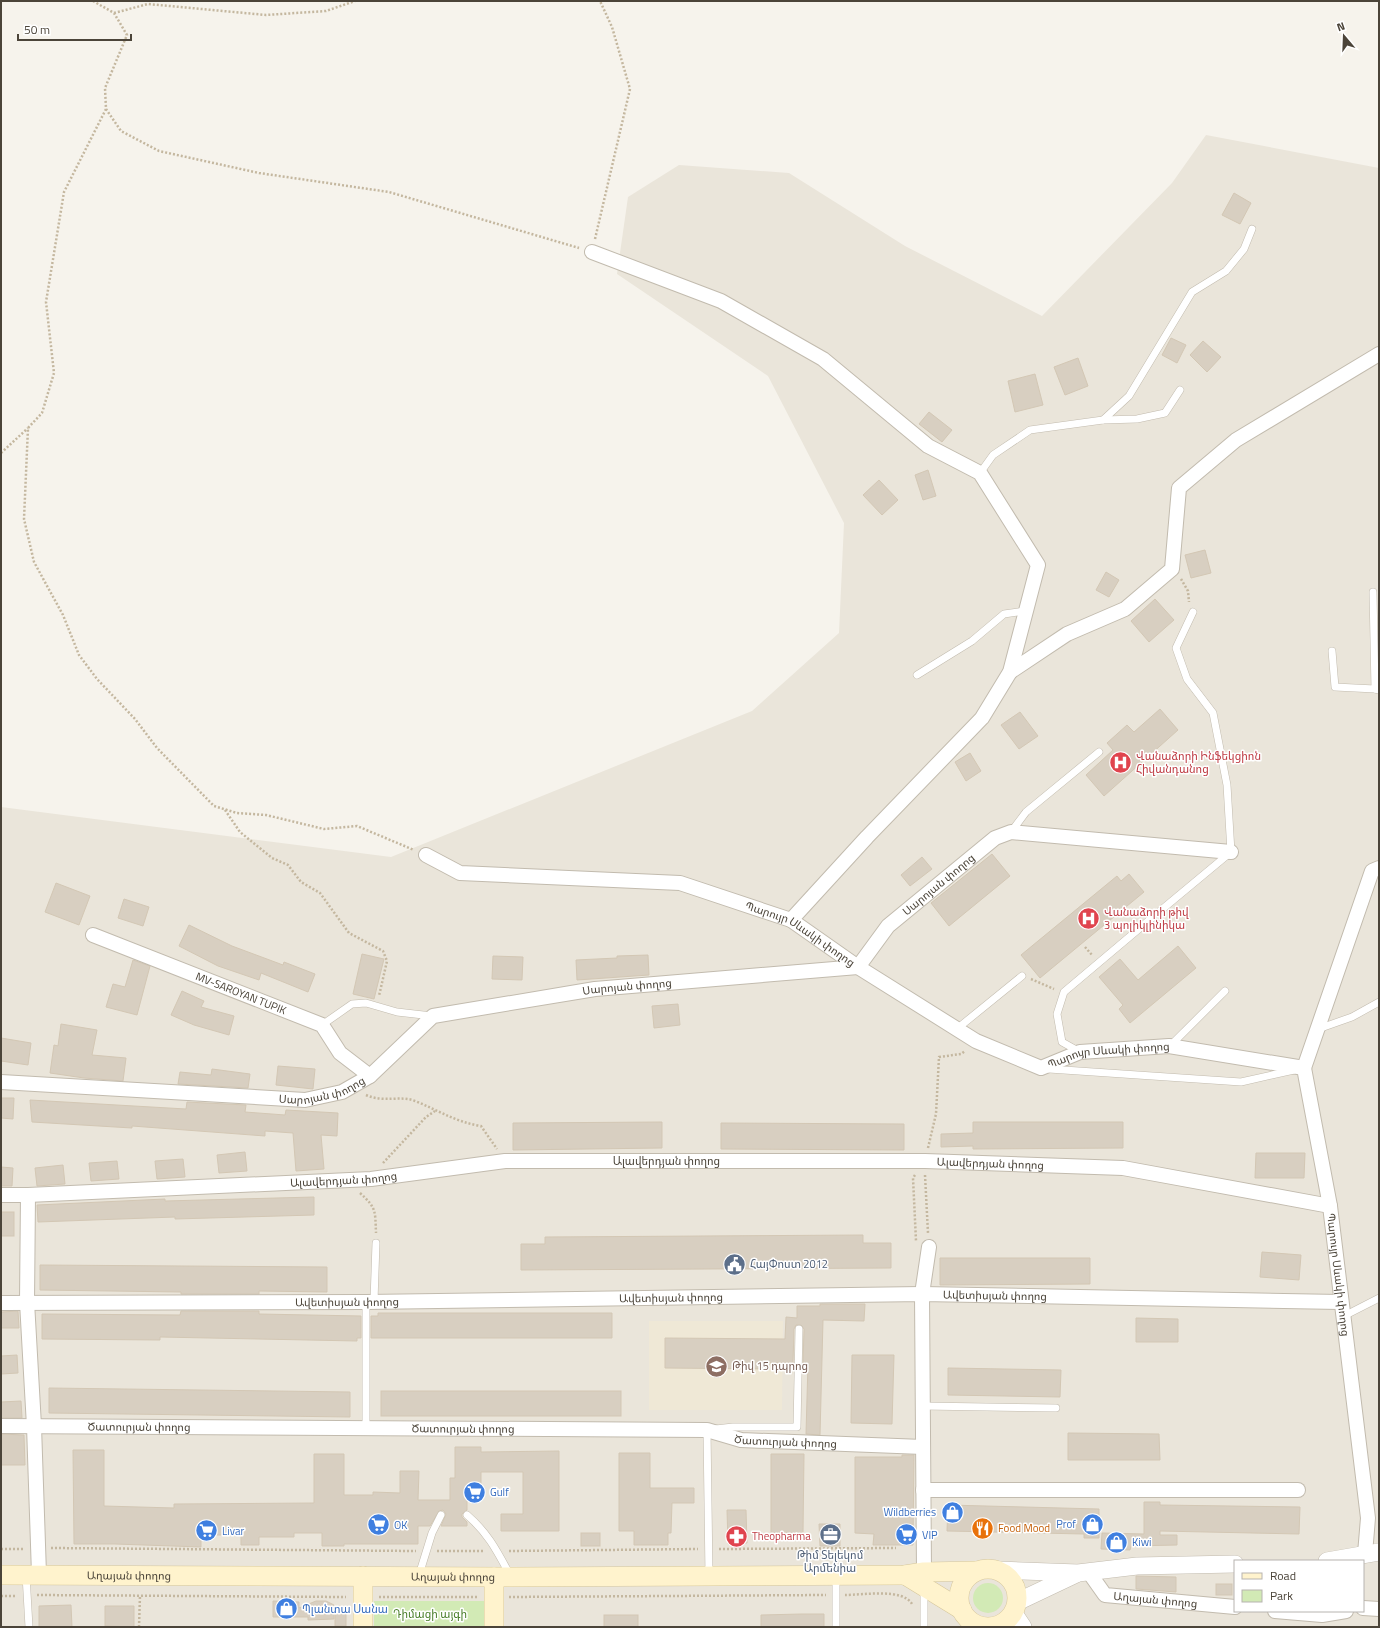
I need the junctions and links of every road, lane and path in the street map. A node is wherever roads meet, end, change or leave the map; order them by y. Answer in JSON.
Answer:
{"nodes":[{"id":1,"x":93,"y":1,"type":"edge"},
{"id":2,"x":355,"y":1,"type":"edge"},
{"id":3,"x":600,"y":1,"type":"edge"},
{"id":4,"x":114,"y":13,"type":"junction"},
{"id":5,"x":106,"y":109,"type":"junction"},
{"id":6,"x":1252,"y":229,"type":"dead end"},
{"id":7,"x":592,"y":252,"type":"junction"},
{"id":8,"x":1379,"y":354,"type":"edge"},
{"id":9,"x":1180,"y":390,"type":"dead end"},
{"id":10,"x":1103,"y":420,"type":"junction"},
{"id":11,"x":28,"y":428,"type":"junction"},
{"id":12,"x":1,"y":453,"type":"edge"},
{"id":13,"x":980,"y":473,"type":"junction"},
{"id":14,"x":1180,"y":578,"type":"dead end"},
{"id":15,"x":1373,"y":592,"type":"dead end"},
{"id":16,"x":1190,"y":604,"type":"dead end"},
{"id":17,"x":1025,"y":612,"type":"junction"},
{"id":18,"x":1193,"y":612,"type":"dead end"},
{"id":19,"x":1332,"y":651,"type":"dead end"},
{"id":20,"x":1010,"y":672,"type":"junction"},
{"id":21,"x":917,"y":675,"type":"dead end"},
{"id":22,"x":1377,"y":690,"type":"edge"},
{"id":23,"x":1099,"y":752,"type":"dead end"},
{"id":24,"x":224,"y":809,"type":"junction"},
{"id":25,"x":1011,"y":832,"type":"junction"},
{"id":26,"x":1231,"y":852,"type":"junction"},
{"id":27,"x":426,"y":855,"type":"joint"},
{"id":28,"x":1379,"y":868,"type":"edge"},
{"id":29,"x":1160,"y":911,"type":"dead end"},
{"id":30,"x":1153,"y":917,"type":"dead end"},
{"id":31,"x":791,"y":920,"type":"junction"},
{"id":32,"x":93,"y":935,"type":"dead end"},
{"id":33,"x":1085,"y":947,"type":"dead end"},
{"id":34,"x":1091,"y":954,"type":"dead end"},
{"id":35,"x":858,"y":967,"type":"junction"},
{"id":36,"x":1022,"y":976,"type":"joint"},
{"id":37,"x":1225,"y":991,"type":"dead end"},
{"id":38,"x":1064,"y":992,"type":"junction"},
{"id":39,"x":379,"y":998,"type":"dead end"},
{"id":40,"x":1379,"y":1002,"type":"edge"},
{"id":41,"x":432,"y":1016,"type":"junction"},
{"id":42,"x":322,"y":1025,"type":"junction"},
{"id":43,"x":958,"y":1028,"type":"junction"},
{"id":44,"x":1318,"y":1029,"type":"junction"},
{"id":45,"x":976,"y":1041,"type":"junction"},
{"id":46,"x":1169,"y":1046,"type":"junction"},
{"id":47,"x":1080,"y":1052,"type":"junction"},
{"id":48,"x":1041,"y":1068,"type":"junction"},
{"id":49,"x":1304,"y":1068,"type":"junction"},
{"id":50,"x":370,"y":1076,"type":"junction"},
{"id":51,"x":1,"y":1082,"type":"edge"},
{"id":52,"x":357,"y":1084,"type":"junction"},
{"id":53,"x":435,"y":1111,"type":"junction"},
{"id":54,"x":386,"y":1159,"type":"dead end"},
{"id":55,"x":505,"y":1161,"type":"junction"},
{"id":56,"x":924,"y":1161,"type":"junction"},
{"id":57,"x":913,"y":1178,"type":"dead end"},
{"id":58,"x":925,"y":1178,"type":"dead end"},
{"id":59,"x":360,"y":1193,"type":"dead end"},
{"id":60,"x":1,"y":1195,"type":"edge"},
{"id":61,"x":28,"y":1195,"type":"junction"},
{"id":62,"x":1330,"y":1206,"type":"junction"},
{"id":63,"x":376,"y":1240,"type":"joint"},
{"id":64,"x":923,"y":1247,"type":"junction"},
{"id":65,"x":922,"y":1294,"type":"junction"},
{"id":66,"x":1379,"y":1298,"type":"edge"},
{"id":67,"x":27,"y":1302,"type":"junction"},
{"id":68,"x":370,"y":1302,"type":"junction"},
{"id":69,"x":1340,"y":1302,"type":"junction"},
{"id":70,"x":1,"y":1303,"type":"edge"},
{"id":71,"x":1342,"y":1317,"type":"junction"},
{"id":72,"x":799,"y":1329,"type":"dead end"},
{"id":73,"x":923,"y":1406,"type":"junction"},
{"id":74,"x":1056,"y":1408,"type":"dead end"},
{"id":75,"x":1,"y":1426,"type":"edge"},
{"id":76,"x":34,"y":1426,"type":"junction"},
{"id":77,"x":366,"y":1428,"type":"junction"},
{"id":78,"x":707,"y":1430,"type":"junction"},
{"id":79,"x":923,"y":1447,"type":"junction"},
{"id":80,"x":923,"y":1490,"type":"junction"},
{"id":81,"x":1298,"y":1490,"type":"dead end"},
{"id":82,"x":440,"y":1515,"type":"dead end"},
{"id":83,"x":467,"y":1515,"type":"dead end"},
{"id":84,"x":38,"y":1548,"type":"junction"},
{"id":85,"x":896,"y":1548,"type":"dead end"},
{"id":86,"x":1,"y":1549,"type":"edge"},
{"id":87,"x":708,"y":1549,"type":"junction"},
{"id":88,"x":426,"y":1551,"type":"junction"},
{"id":89,"x":497,"y":1551,"type":"junction"},
{"id":90,"x":1372,"y":1553,"type":"edge"},
{"id":91,"x":1333,"y":1560,"type":"edge"},
{"id":92,"x":1234,"y":1564,"type":"edge"},
{"id":93,"x":998,"y":1570,"type":"junction"},
{"id":94,"x":976,"y":1571,"type":"junction"},
{"id":95,"x":1083,"y":1572,"type":"junction"},
{"id":96,"x":1,"y":1575,"type":"edge"},
{"id":97,"x":32,"y":1575,"type":"junction"},
{"id":98,"x":363,"y":1576,"type":"junction"},
{"id":99,"x":418,"y":1576,"type":"junction"},
{"id":100,"x":709,"y":1576,"type":"junction"},
{"id":101,"x":836,"y":1576,"type":"junction"},
{"id":102,"x":503,"y":1577,"type":"junction"},
{"id":103,"x":924,"y":1579,"type":"junction"},
{"id":104,"x":26,"y":1595,"type":"junction"},
{"id":105,"x":140,"y":1595,"type":"junction"},
{"id":106,"x":836,"y":1595,"type":"junction"},
{"id":107,"x":1,"y":1596,"type":"edge"},
{"id":108,"x":363,"y":1597,"type":"junction"},
{"id":109,"x":494,"y":1597,"type":"junction"},
{"id":110,"x":1234,"y":1607,"type":"edge"},
{"id":111,"x":1364,"y":1608,"type":"edge"},
{"id":112,"x":1379,"y":1609,"type":"edge"},
{"id":113,"x":916,"y":1610,"type":"dead end"},
{"id":114,"x":962,"y":1610,"type":"junction"},
{"id":115,"x":1287,"y":1612,"type":"edge"},
{"id":116,"x":1340,"y":1612,"type":"edge"},
{"id":117,"x":1018,"y":1614,"type":"edge"},
{"id":118,"x":29,"y":1627,"type":"edge"},
{"id":119,"x":139,"y":1627,"type":"edge"},
{"id":120,"x":363,"y":1627,"type":"edge"},
{"id":121,"x":494,"y":1627,"type":"edge"},
{"id":122,"x":836,"y":1627,"type":"edge"},
{"id":123,"x":924,"y":1627,"type":"edge"},
{"id":124,"x":990,"y":1627,"type":"edge"}],
"edges":[{"from":1,"to":4,"type":"path"},
{"from":2,"to":4,"type":"path"},
{"from":3,"to":7,"type":"path"},
{"from":4,"to":5,"type":"path"},
{"from":5,"to":7,"type":"path"},
{"from":5,"to":11,"type":"path"},
{"from":6,"to":10,"type":"lane"},
{"from":7,"to":13,"type":"street"},
{"from":8,"to":20,"type":"street"},
{"from":9,"to":10,"type":"lane"},
{"from":10,"to":13,"type":"lane"},
{"from":11,"to":12,"type":"path"},
{"from":11,"to":24,"type":"path"},
{"from":13,"to":17,"type":"street"},
{"from":14,"to":16,"type":"path"},
{"from":15,"to":22,"type":"lane"},
{"from":17,"to":20,"type":"street"},
{"from":17,"to":21,"type":"lane"},
{"from":18,"to":26,"type":"lane"},
{"from":19,"to":22,"type":"lane"},
{"from":20,"to":31,"type":"street"},
{"from":23,"to":25,"type":"lane"},
{"from":24,"to":27,"type":"path"},
{"from":24,"to":39,"type":"path"},
{"from":25,"to":26,"type":"street","name":"Սարոյան փողոց"},
{"from":25,"to":35,"type":"street","name":"Սարոյան փողոց"},
{"from":26,"to":29,"type":"lane"},
{"from":27,"to":31,"type":"street","name":"Պարույր Սևակի փողոց"},
{"from":28,"to":44,"type":"street"},
{"from":30,"to":38,"type":"lane"},
{"from":31,"to":35,"type":"street","name":"Պարույր Սևակի փողոց"},
{"from":32,"to":42,"type":"street","name":"MV-SAROYAN TUPIK"},
{"from":33,"to":34,"type":"path"},
{"from":35,"to":41,"type":"street","name":"Սարոյան փողոց"},
{"from":35,"to":43,"type":"street","name":"Պարույր Սևակի փողոց"},
{"from":36,"to":38,"type":"path"},
{"from":36,"to":43,"type":"lane"},
{"from":37,"to":46,"type":"lane"},
{"from":38,"to":47,"type":"lane"},
{"from":40,"to":44,"type":"lane"},
{"from":41,"to":42,"type":"lane"},
{"from":41,"to":50,"type":"street","name":"Սարոյան փողոց"},
{"from":42,"to":50,"type":"street"},
{"from":43,"to":45,"type":"street","name":"Պարույր Սևակի փողոց"},
{"from":44,"to":49,"type":"street"},
{"from":45,"to":48,"type":"street","name":"Պարույր Սևակի փողոց"},
{"from":45,"to":56,"type":"path"},
{"from":46,"to":47,"type":"street","name":"Պարույր Սևակի փողոց"},
{"from":46,"to":49,"type":"street","name":"Պարույր Սևակի փողոց"},
{"from":47,"to":48,"type":"street","name":"Պարույր Սևակի փողոց"},
{"from":48,"to":49,"type":"lane"},
{"from":49,"to":62,"type":"street","name":"Պարույր Սևակի փողոց"},
{"from":50,"to":52,"type":"street","name":"Սարոյան փողոց"},
{"from":51,"to":52,"type":"street","name":"Սարոյան փողոց"},
{"from":52,"to":53,"type":"path"},
{"from":53,"to":54,"type":"path"},
{"from":53,"to":55,"type":"path"},
{"from":55,"to":56,"type":"street","name":"Ալավերդյան փողոց"},
{"from":55,"to":61,"type":"street","name":"Ալավերդյան փողոց"},
{"from":56,"to":62,"type":"street","name":"Ալավերդյան փողոց"},
{"from":57,"to":64,"type":"path"},
{"from":58,"to":64,"type":"path"},
{"from":59,"to":63,"type":"path"},
{"from":60,"to":61,"type":"street","name":"Ալավերդյան փողոց"},
{"from":61,"to":67,"type":"street"},
{"from":62,"to":69,"type":"street","name":"Պարույր Սևակի փողոց"},
{"from":63,"to":68,"type":"lane"},
{"from":64,"to":65,"type":"street"},
{"from":65,"to":68,"type":"street","name":"Ավետիսյան փողոց"},
{"from":65,"to":69,"type":"street","name":"Ավետիսյան փողոց"},
{"from":65,"to":73,"type":"street"},
{"from":66,"to":71,"type":"lane"},
{"from":67,"to":68,"type":"street","name":"Ավետիսյան փողոց"},
{"from":67,"to":70,"type":"street","name":"Ավետիսյան փողոց"},
{"from":67,"to":76,"type":"street"},
{"from":68,"to":77,"type":"lane"},
{"from":69,"to":71,"type":"street","name":"Պարույր Սևակի փողոց"},
{"from":71,"to":90,"type":"street","name":"Պարույր Սևակի փողոց"},
{"from":72,"to":78,"type":"lane"},
{"from":73,"to":74,"type":"lane"},
{"from":73,"to":79,"type":"street"},
{"from":75,"to":76,"type":"street","name":"Ծատուրյան փողոց"},
{"from":76,"to":77,"type":"street","name":"Ծատուրյան փողոց"},
{"from":76,"to":84,"type":"street"},
{"from":77,"to":78,"type":"street","name":"Ծատուրյան փողոց"},
{"from":78,"to":79,"type":"street","name":"Ծատուրյան փողոց"},
{"from":78,"to":87,"type":"lane"},
{"from":79,"to":80,"type":"street"},
{"from":80,"to":81,"type":"street"},
{"from":80,"to":103,"type":"street"},
{"from":82,"to":88,"type":"lane"},
{"from":83,"to":89,"type":"lane"},
{"from":84,"to":86,"type":"path"},
{"from":84,"to":88,"type":"path"},
{"from":84,"to":97,"type":"street"},
{"from":85,"to":87,"type":"path"},
{"from":87,"to":89,"type":"path"},
{"from":87,"to":100,"type":"lane"},
{"from":88,"to":89,"type":"path"},
{"from":88,"to":99,"type":"lane"},
{"from":89,"to":102,"type":"lane"},
{"from":90,"to":91,"type":"street"},
{"from":92,"to":95,"type":"street"},
{"from":93,"to":94,"type":"main road"},
{"from":93,"to":95,"type":"street"},
{"from":93,"to":117,"type":"main road"},
{"from":94,"to":103,"type":"main road"},
{"from":94,"to":114,"type":"main road"},
{"from":95,"to":110,"type":"street","name":"Աղայան փողոց"},
{"from":95,"to":117,"type":"street"},
{"from":96,"to":97,"type":"main road","name":"Աղայան փողոց"},
{"from":97,"to":98,"type":"main road","name":"Աղայան փողոց"},
{"from":97,"to":104,"type":"lane"},
{"from":98,"to":99,"type":"main road","name":"Աղայան փողոց"},
{"from":98,"to":108,"type":"main road"},
{"from":99,"to":102,"type":"main road","name":"Աղայան փողոց"},
{"from":100,"to":101,"type":"main road","name":"Աղայան փողոց"},
{"from":100,"to":102,"type":"main road","name":"Աղայան փողոց"},
{"from":101,"to":103,"type":"main road","name":"Աղայան փողոց"},
{"from":101,"to":106,"type":"lane"},
{"from":102,"to":109,"type":"main road"},
{"from":103,"to":114,"type":"main road","name":"Աղայան փողոց"},
{"from":103,"to":123,"type":"lane"},
{"from":104,"to":105,"type":"path"},
{"from":104,"to":107,"type":"path"},
{"from":104,"to":118,"type":"lane"},
{"from":105,"to":108,"type":"path"},
{"from":105,"to":119,"type":"path"},
{"from":106,"to":109,"type":"path"},
{"from":106,"to":113,"type":"path"},
{"from":106,"to":122,"type":"lane"},
{"from":108,"to":109,"type":"path"},
{"from":108,"to":120,"type":"main road"},
{"from":109,"to":121,"type":"main road"},
{"from":111,"to":112,"type":"street"},
{"from":114,"to":124,"type":"main road"},
{"from":115,"to":116,"type":"street"},
{"from":117,"to":124,"type":"main road"}]}
